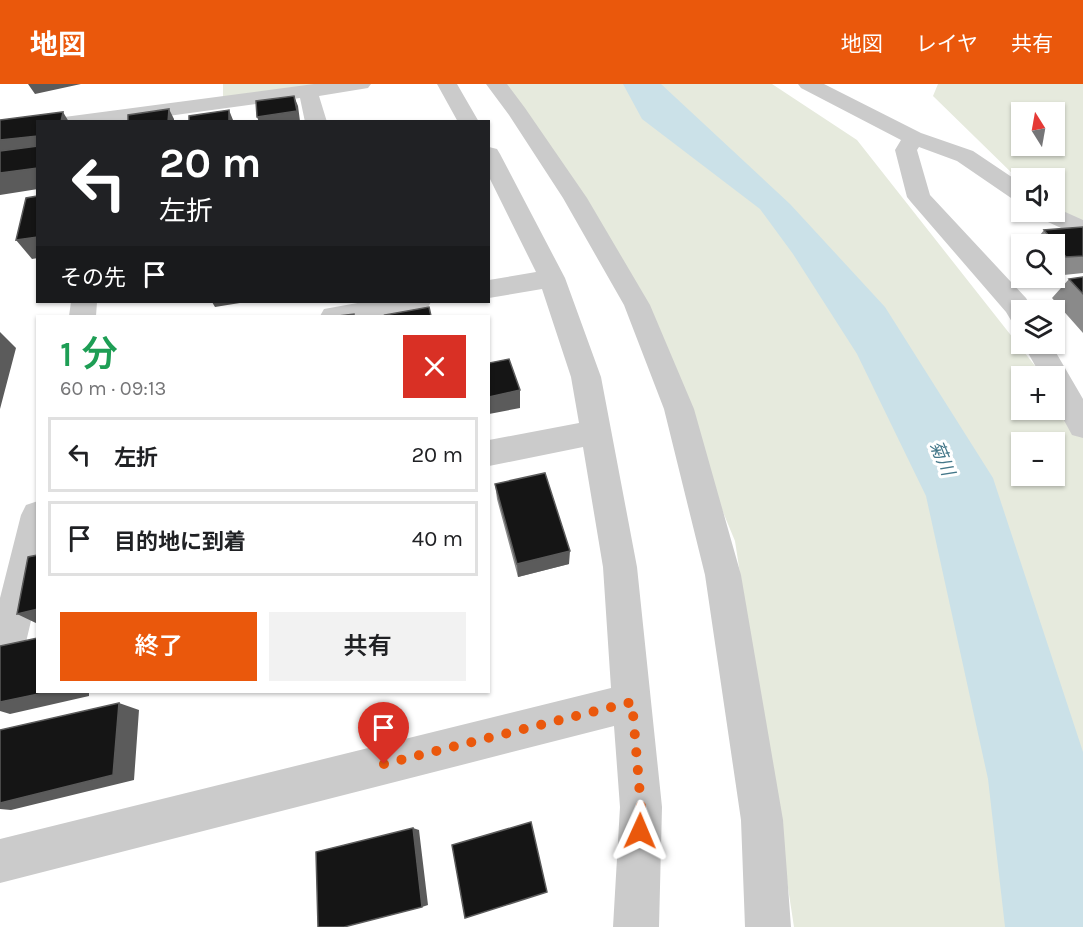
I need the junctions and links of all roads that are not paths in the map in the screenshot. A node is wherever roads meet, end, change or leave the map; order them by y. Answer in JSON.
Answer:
{"nodes":[{"id":1,"x":361,"y":84,"type":"edge"},
{"id":2,"x":447,"y":84,"type":"edge"},
{"id":3,"x":496,"y":84,"type":"edge"},
{"id":4,"x":808,"y":84,"type":"edge"},
{"id":5,"x":308,"y":91,"type":"junction"},
{"id":6,"x":115,"y":119,"type":"edge"},
{"id":7,"x":315,"y":120,"type":"edge"},
{"id":8,"x":468,"y":120,"type":"edge"},
{"id":9,"x":913,"y":138,"type":"junction"},
{"id":10,"x":490,"y":156,"type":"edge"},
{"id":11,"x":1011,"y":187,"type":"edge"},
{"id":12,"x":1065,"y":221,"type":"edge"},
{"id":13,"x":1083,"y":230,"type":"edge"},
{"id":14,"x":552,"y":278,"type":"junction"},
{"id":15,"x":490,"y":289,"type":"edge"},
{"id":16,"x":1012,"y":300,"type":"edge"},
{"id":17,"x":404,"y":303,"type":"edge"},
{"id":18,"x":364,"y":306,"type":"edge"},
{"id":19,"x":337,"y":315,"type":"edge"},
{"id":20,"x":1043,"y":354,"type":"edge"},
{"id":21,"x":1083,"y":426,"type":"edge"},
{"id":22,"x":596,"y":432,"type":"junction"},
{"id":23,"x":490,"y":453,"type":"edge"},
{"id":24,"x":35,"y":535,"type":"edge"},
{"id":25,"x":0,"y":672,"type":"edge"},
{"id":26,"x":632,"y":702,"type":"junction"},
{"id":27,"x":0,"y":861,"type":"edge"},
{"id":28,"x":636,"y":927,"type":"edge"},
{"id":29,"x":768,"y":927,"type":"edge"}],
"edges":[{"from":1,"to":5,"type":"street"},
{"from":2,"to":8,"type":"street"},
{"from":3,"to":29,"type":"street"},
{"from":4,"to":9,"type":"street"},
{"from":5,"to":6,"type":"street"},
{"from":5,"to":7,"type":"street"},
{"from":9,"to":11,"type":"street"},
{"from":9,"to":16,"type":"street"},
{"from":10,"to":14,"type":"street"},
{"from":12,"to":13,"type":"street"},
{"from":14,"to":15,"type":"street"},
{"from":14,"to":22,"type":"street"},
{"from":17,"to":18,"type":"street"},
{"from":18,"to":19,"type":"street"},
{"from":20,"to":21,"type":"street"},
{"from":22,"to":23,"type":"street"},
{"from":22,"to":26,"type":"street"},
{"from":24,"to":25,"type":"street"},
{"from":26,"to":27,"type":"street"},
{"from":26,"to":28,"type":"street"}]}
